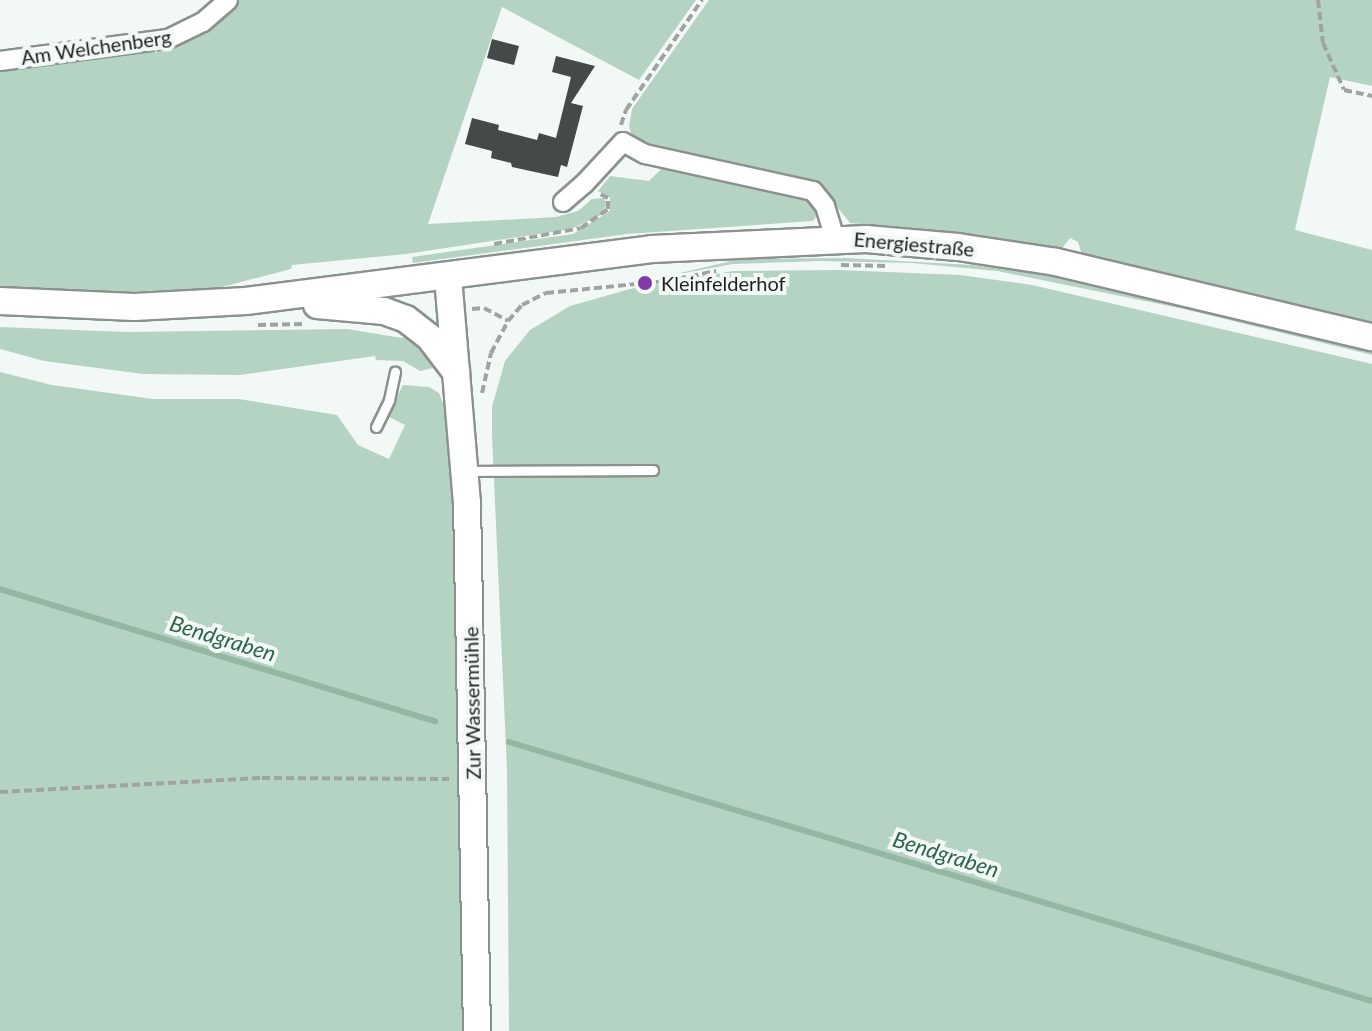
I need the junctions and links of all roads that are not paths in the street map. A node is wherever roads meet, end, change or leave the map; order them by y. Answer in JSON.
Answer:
{"nodes":[{"id":1,"x":228,"y":0,"type":"edge"},
{"id":2,"x":0,"y":61,"type":"edge"},
{"id":3,"x":563,"y":202,"type":"dead end"},
{"id":4,"x":835,"y":239,"type":"junction"},
{"id":5,"x":448,"y":277,"type":"junction"},
{"id":6,"x":0,"y":301,"type":"edge"},
{"id":7,"x":247,"y":313,"type":"junction"},
{"id":8,"x":1372,"y":337,"type":"edge"},
{"id":9,"x":395,"y":372,"type":"dead end"},
{"id":10,"x":458,"y":375,"type":"junction"},
{"id":11,"x":376,"y":427,"type":"dead end"},
{"id":12,"x":653,"y":470,"type":"dead end"},
{"id":13,"x":466,"y":471,"type":"junction"},
{"id":14,"x":477,"y":1031,"type":"edge"}],
"edges":[{"from":1,"to":2,"type":"street","name":"Am Welchenberg"},
{"from":3,"to":4,"type":"street"},
{"from":4,"to":5,"type":"main road","name":"Energiestraße"},
{"from":4,"to":8,"type":"main road","name":"Energiestraße"},
{"from":5,"to":7,"type":"main road","name":"Energiestraße"},
{"from":5,"to":10,"type":"main road","name":"Zur Wassermühle"},
{"from":6,"to":7,"type":"main road"},
{"from":7,"to":10,"type":"main road"},
{"from":9,"to":11,"type":"lane"},
{"from":10,"to":13,"type":"main road","name":"Zur Wassermühle"},
{"from":12,"to":13,"type":"lane"},
{"from":13,"to":14,"type":"main road","name":"Zur Wassermühle"}]}
